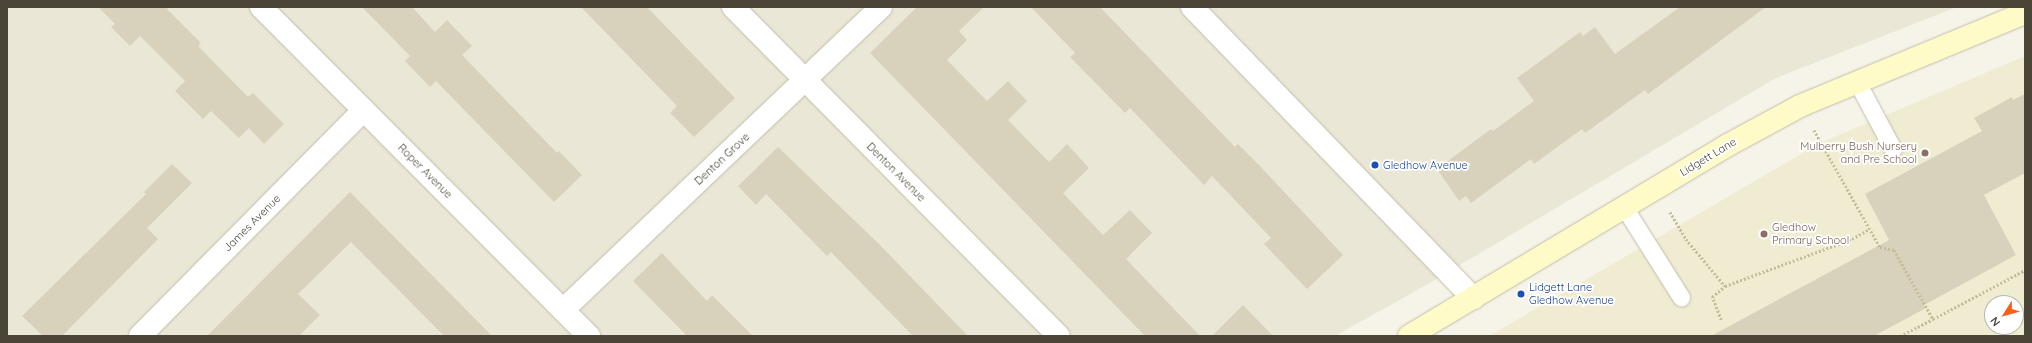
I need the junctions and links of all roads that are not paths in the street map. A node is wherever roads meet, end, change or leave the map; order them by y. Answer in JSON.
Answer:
{"nodes":[{"id":1,"x":261,"y":7,"type":"edge"},
{"id":2,"x":733,"y":7,"type":"edge"},
{"id":3,"x":881,"y":7,"type":"edge"},
{"id":4,"x":1192,"y":7,"type":"edge"},
{"id":5,"x":2025,"y":13,"type":"edge"},
{"id":6,"x":805,"y":80,"type":"junction"},
{"id":7,"x":1857,"y":82,"type":"junction"},
{"id":8,"x":364,"y":110,"type":"junction"},
{"id":9,"x":1893,"y":149,"type":"dead end"},
{"id":10,"x":1624,"y":207,"type":"junction"},
{"id":11,"x":1681,"y":297,"type":"dead end"},
{"id":12,"x":1474,"y":298,"type":"junction"},
{"id":13,"x":563,"y":310,"type":"junction"},
{"id":14,"x":140,"y":336,"type":"edge"},
{"id":15,"x":589,"y":336,"type":"edge"},
{"id":16,"x":1059,"y":336,"type":"edge"},
{"id":17,"x":1409,"y":336,"type":"edge"}],
"edges":[{"from":1,"to":8,"type":"street","name":"Roper Avenue"},
{"from":2,"to":6,"type":"street","name":"Denton Avenue"},
{"from":3,"to":6,"type":"street","name":"Denton Grove"},
{"from":4,"to":12,"type":"street"},
{"from":5,"to":7,"type":"street","name":"Lidgett Lane"},
{"from":6,"to":13,"type":"street","name":"Denton Grove"},
{"from":6,"to":16,"type":"street","name":"Denton Avenue"},
{"from":7,"to":9,"type":"lane"},
{"from":7,"to":10,"type":"street","name":"Lidgett Lane"},
{"from":8,"to":13,"type":"street","name":"Roper Avenue"},
{"from":8,"to":14,"type":"street","name":"James Avenue"},
{"from":10,"to":11,"type":"lane"},
{"from":10,"to":12,"type":"street","name":"Lidgett Lane"},
{"from":12,"to":17,"type":"street","name":"Lidgett Lane"},
{"from":13,"to":15,"type":"street","name":"Roper Avenue"}]}
